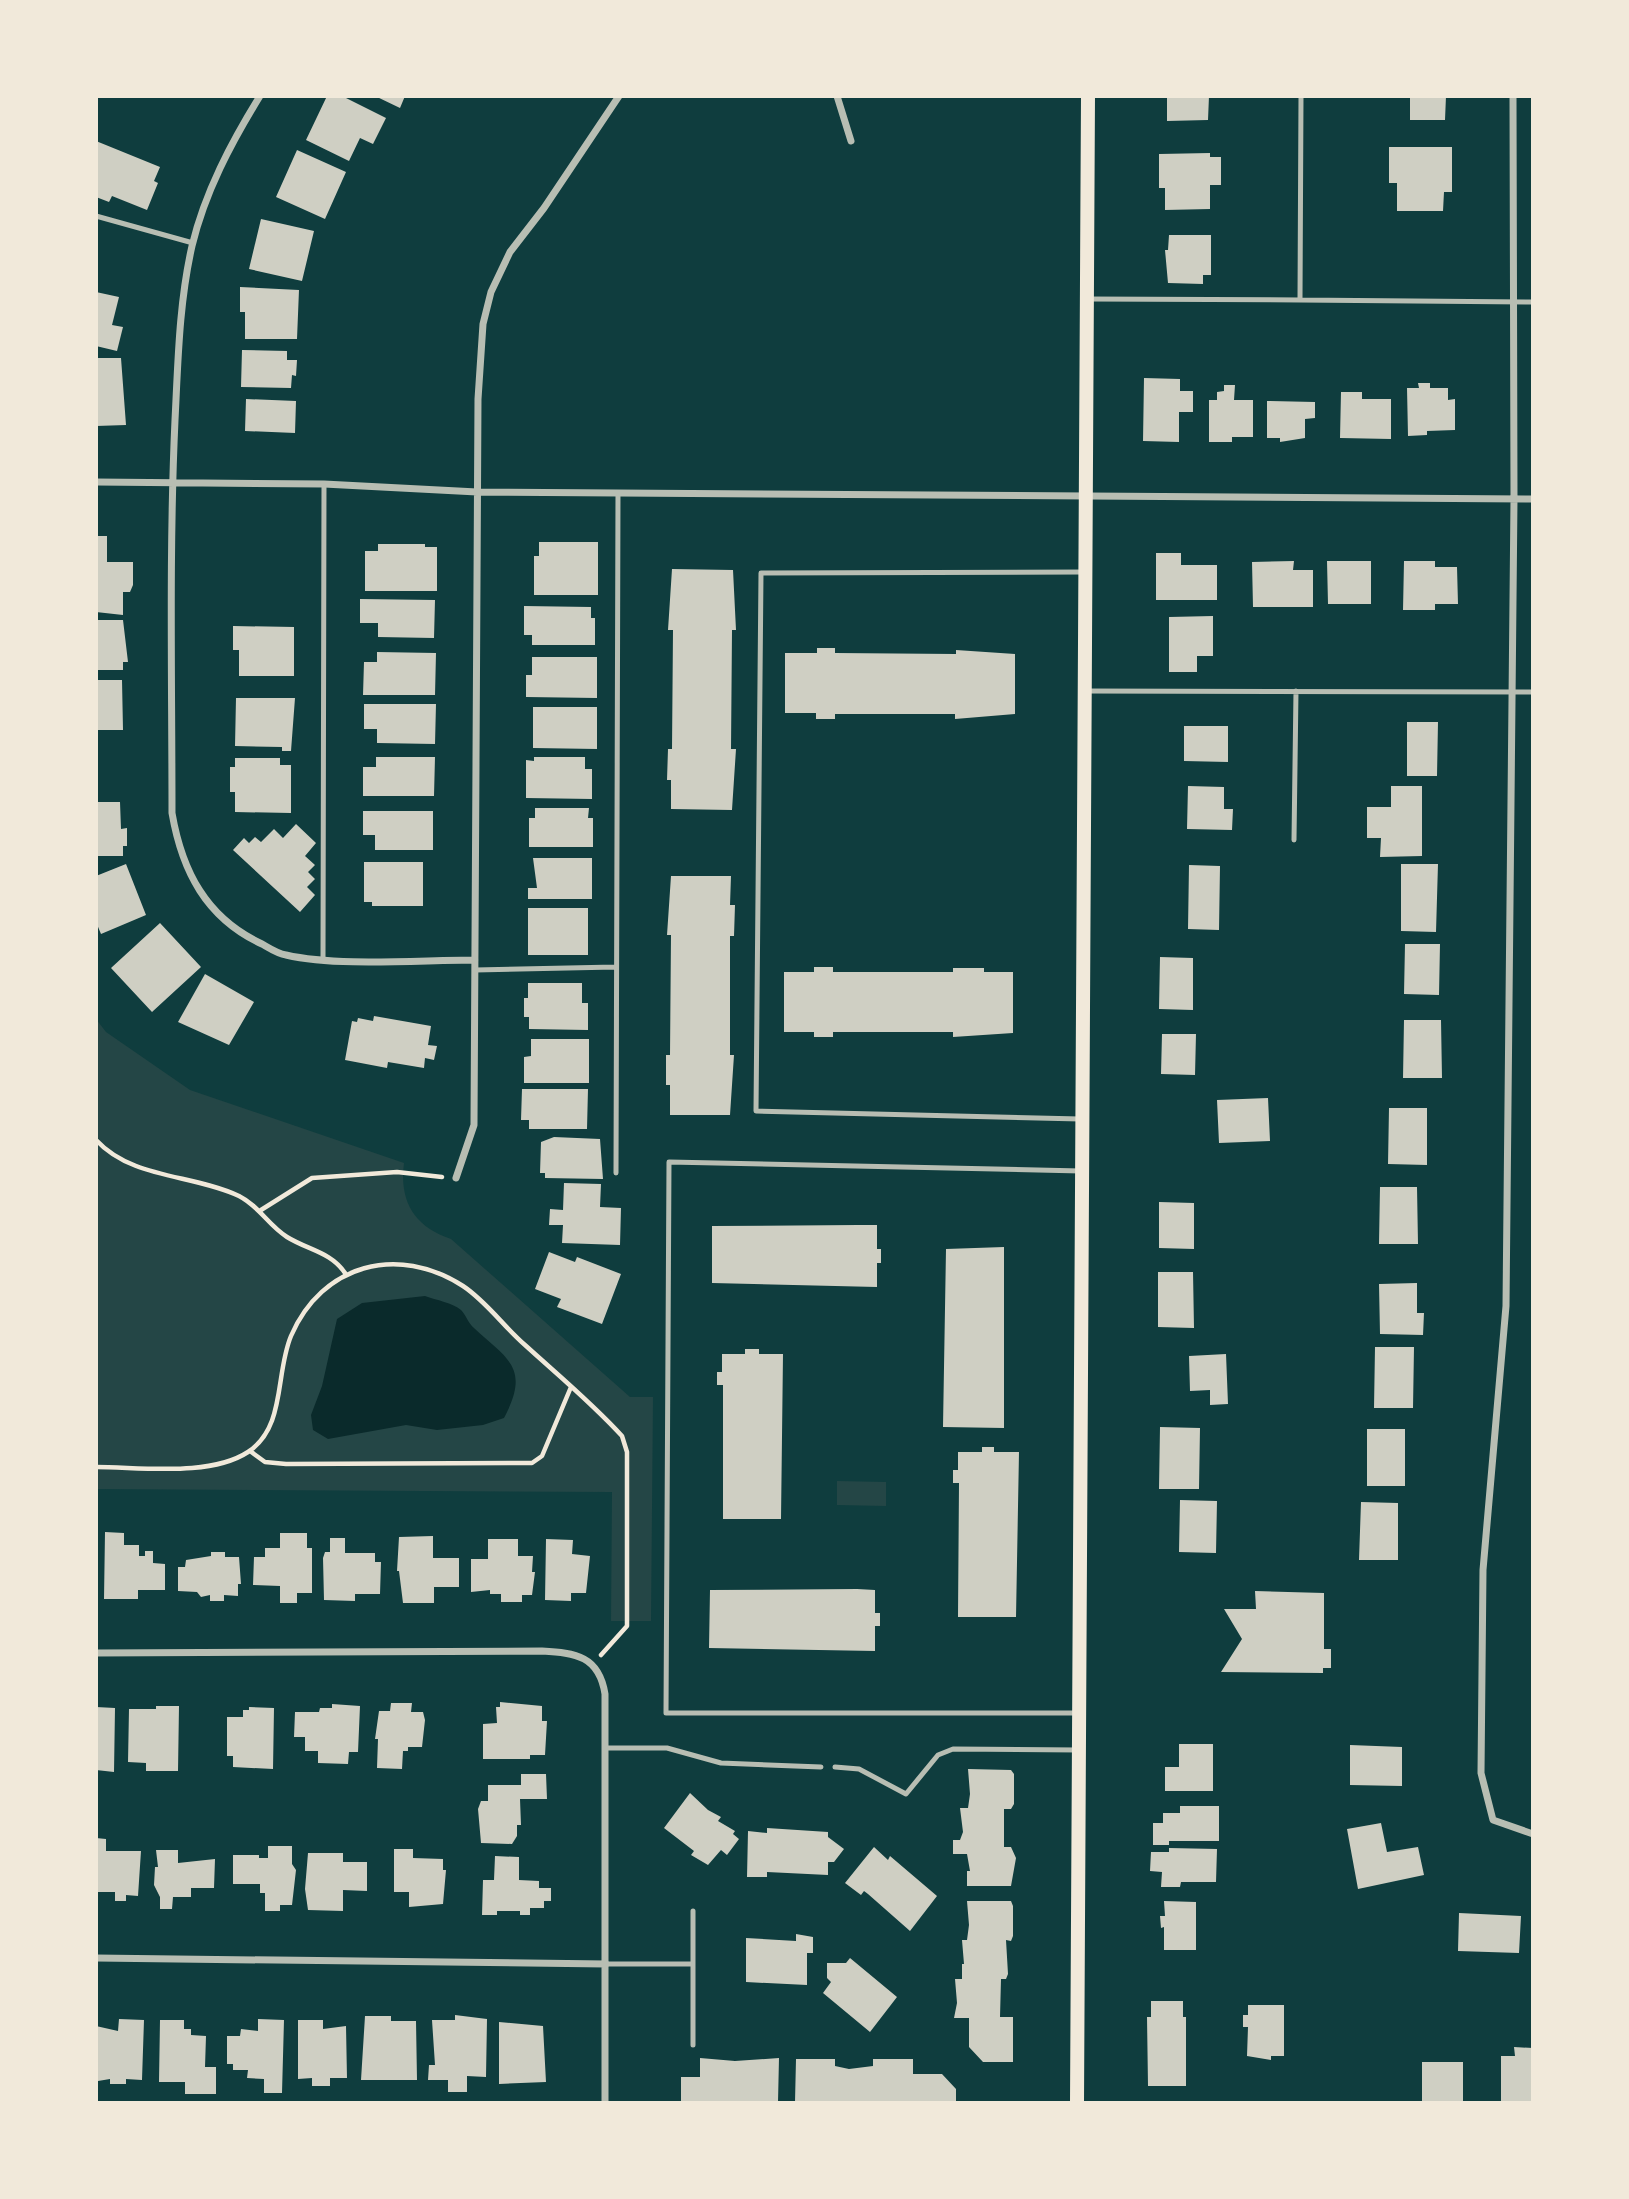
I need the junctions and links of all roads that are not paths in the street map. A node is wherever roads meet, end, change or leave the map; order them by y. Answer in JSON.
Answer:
{"nodes":[{"id":1,"x":260,"y":96,"type":"edge"},
{"id":2,"x":619,"y":96,"type":"edge"},
{"id":3,"x":836,"y":96,"type":"edge"},
{"id":4,"x":1088,"y":96,"type":"edge"},
{"id":5,"x":1301,"y":96,"type":"edge"},
{"id":6,"x":1513,"y":96,"type":"edge"},
{"id":7,"x":851,"y":141,"type":"dead end"},
{"id":8,"x":96,"y":216,"type":"edge"},
{"id":9,"x":193,"y":243,"type":"junction"},
{"id":10,"x":1088,"y":299,"type":"junction"},
{"id":11,"x":1300,"y":300,"type":"junction"},
{"id":12,"x":1513,"y":302,"type":"junction"},
{"id":13,"x":1533,"y":302,"type":"edge"},
{"id":14,"x":96,"y":482,"type":"edge"},
{"id":15,"x":172,"y":483,"type":"junction"},
{"id":16,"x":324,"y":484,"type":"junction"},
{"id":17,"x":477,"y":492,"type":"junction"},
{"id":18,"x":618,"y":493,"type":"junction"},
{"id":19,"x":1087,"y":494,"type":"junction"},
{"id":20,"x":1514,"y":499,"type":"junction"},
{"id":21,"x":1533,"y":499,"type":"edge"},
{"id":22,"x":1086,"y":572,"type":"junction"},
{"id":23,"x":1086,"y":691,"type":"junction"},
{"id":24,"x":1296,"y":691,"type":"junction"},
{"id":25,"x":1512,"y":692,"type":"junction"},
{"id":26,"x":1533,"y":692,"type":"edge"},
{"id":27,"x":1294,"y":840,"type":"dead end"},
{"id":28,"x":323,"y":960,"type":"junction"},
{"id":29,"x":475,"y":960,"type":"junction"},
{"id":30,"x":615,"y":967,"type":"junction"},
{"id":31,"x":475,"y":970,"type":"junction"},
{"id":32,"x":1083,"y":1119,"type":"junction"},
{"id":33,"x":1083,"y":1171,"type":"junction"},
{"id":34,"x":616,"y":1173,"type":"dead end"},
{"id":35,"x":456,"y":1178,"type":"road end"},
{"id":36,"x":96,"y":1653,"type":"edge"},
{"id":37,"x":1079,"y":1713,"type":"junction"},
{"id":38,"x":606,"y":1748,"type":"junction"},
{"id":39,"x":1079,"y":1750,"type":"junction"},
{"id":40,"x":821,"y":1766,"type":"dead end"},
{"id":41,"x":835,"y":1766,"type":"dead end"},
{"id":42,"x":1533,"y":1834,"type":"edge"},
{"id":43,"x":693,"y":1911,"type":"dead end"},
{"id":44,"x":96,"y":1958,"type":"edge"},
{"id":45,"x":606,"y":1964,"type":"junction"},
{"id":46,"x":693,"y":1964,"type":"junction"},
{"id":47,"x":693,"y":2045,"type":"dead end"},
{"id":48,"x":605,"y":2103,"type":"edge"},
{"id":49,"x":1077,"y":2103,"type":"edge"}],
"edges":[{"from":1,"to":9,"type":"street"},
{"from":2,"to":17,"type":"street"},
{"from":3,"to":7,"type":"street"},
{"from":4,"to":10,"type":"main road"},
{"from":5,"to":11,"type":"lane"},
{"from":6,"to":12,"type":"street"},
{"from":8,"to":9,"type":"lane"},
{"from":9,"to":15,"type":"street"},
{"from":10,"to":11,"type":"lane"},
{"from":10,"to":19,"type":"main road"},
{"from":11,"to":12,"type":"lane"},
{"from":12,"to":13,"type":"lane"},
{"from":12,"to":20,"type":"street"},
{"from":14,"to":15,"type":"street"},
{"from":15,"to":16,"type":"street"},
{"from":15,"to":28,"type":"street"},
{"from":16,"to":17,"type":"street"},
{"from":16,"to":28,"type":"lane"},
{"from":17,"to":18,"type":"street"},
{"from":17,"to":29,"type":"street"},
{"from":18,"to":19,"type":"street"},
{"from":18,"to":30,"type":"lane"},
{"from":19,"to":20,"type":"street"},
{"from":19,"to":22,"type":"main road"},
{"from":20,"to":21,"type":"street"},
{"from":20,"to":25,"type":"street"},
{"from":22,"to":23,"type":"main road"},
{"from":22,"to":32,"type":"lane"},
{"from":23,"to":24,"type":"lane"},
{"from":23,"to":32,"type":"main road"},
{"from":24,"to":25,"type":"lane"},
{"from":24,"to":27,"type":"lane"},
{"from":25,"to":26,"type":"lane"},
{"from":25,"to":42,"type":"street"},
{"from":28,"to":29,"type":"street"},
{"from":29,"to":31,"type":"street"},
{"from":30,"to":31,"type":"lane"},
{"from":30,"to":34,"type":"lane"},
{"from":31,"to":35,"type":"street"},
{"from":32,"to":33,"type":"main road"},
{"from":33,"to":37,"type":"main road"},
{"from":33,"to":37,"type":"lane"},
{"from":36,"to":38,"type":"street"},
{"from":37,"to":39,"type":"main road"},
{"from":38,"to":40,"type":"lane"},
{"from":38,"to":45,"type":"street"},
{"from":39,"to":41,"type":"lane"},
{"from":39,"to":49,"type":"main road"},
{"from":43,"to":46,"type":"lane"},
{"from":44,"to":45,"type":"street"},
{"from":45,"to":46,"type":"lane"},
{"from":45,"to":48,"type":"street"},
{"from":46,"to":47,"type":"lane"}]}
